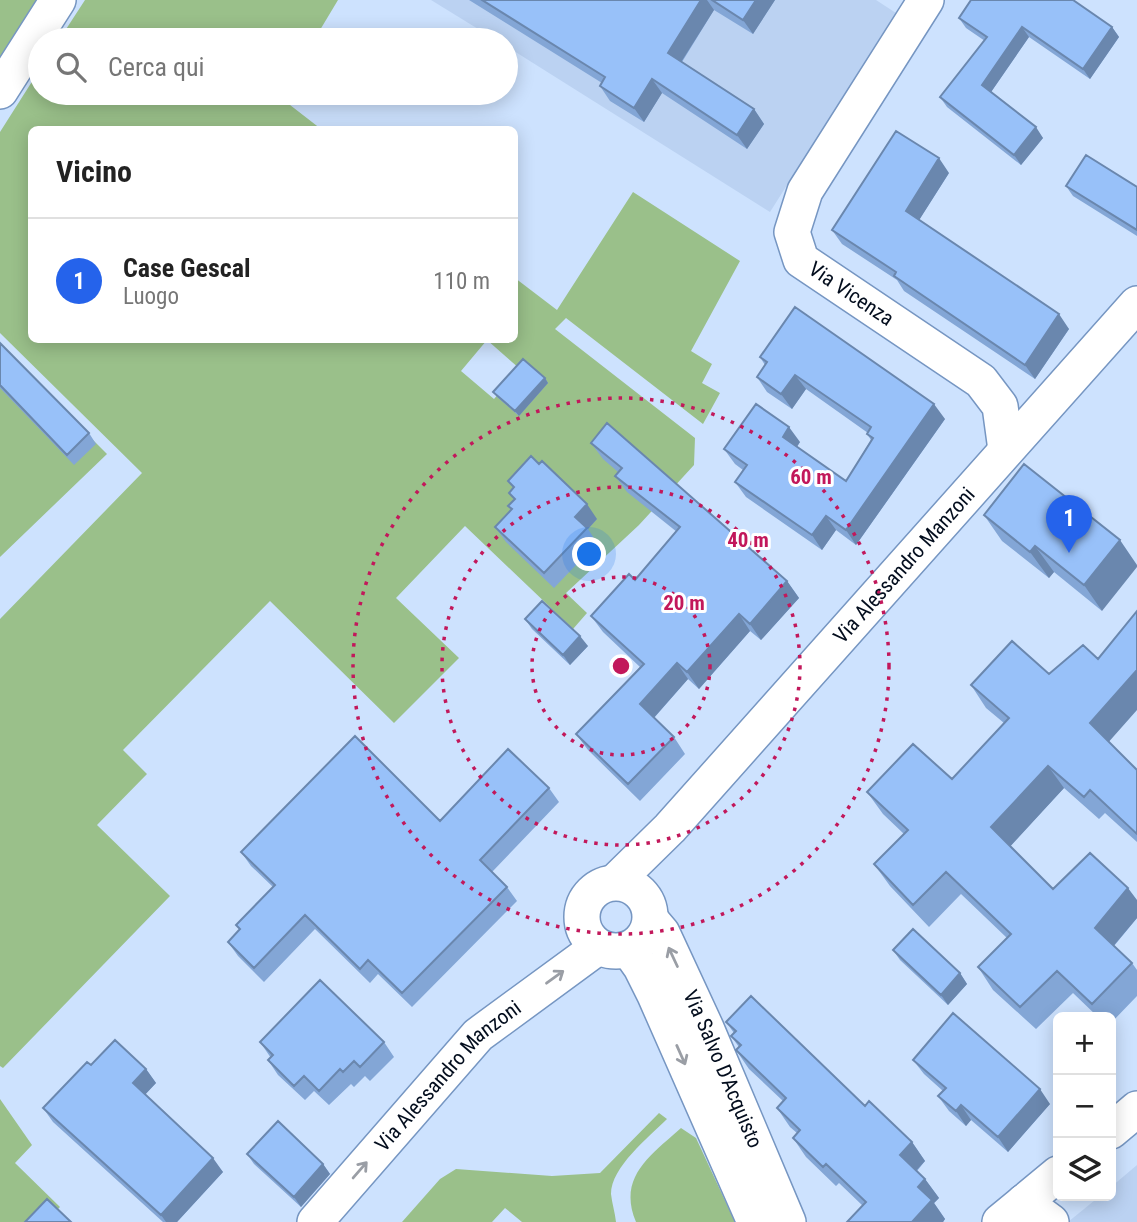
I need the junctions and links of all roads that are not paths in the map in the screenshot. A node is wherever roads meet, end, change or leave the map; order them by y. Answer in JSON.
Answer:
{"nodes":[{"id":1,"x":58,"y":0,"type":"edge"},
{"id":2,"x":926,"y":0,"type":"edge"},
{"id":3,"x":40,"y":28,"type":"edge"},
{"id":4,"x":28,"y":47,"type":"edge"},
{"id":5,"x":0,"y":91,"type":"edge"},
{"id":6,"x":1137,"y":304,"type":"edge"},
{"id":7,"x":1006,"y":450,"type":"junction"},
{"id":8,"x":637,"y":900,"type":"junction"},
{"id":9,"x":614,"y":949,"type":"junction"},
{"id":10,"x":1137,"y":1109,"type":"edge"},
{"id":11,"x":1116,"y":1126,"type":"edge"},
{"id":12,"x":1053,"y":1180,"type":"edge"},
{"id":13,"x":1025,"y":1215,"type":"edge"},
{"id":14,"x":315,"y":1222,"type":"edge"},
{"id":15,"x":755,"y":1222,"type":"edge"},
{"id":16,"x":788,"y":1222,"type":"edge"}],
"edges":[{"from":1,"to":3,"type":"street"},
{"from":2,"to":7,"type":"street","name":"Via Vicenza"},
{"from":4,"to":5,"type":"street"},
{"from":6,"to":7,"type":"street","name":"Via Alessandro Manzoni"},
{"from":7,"to":8,"type":"street","name":"Via Alessandro Manzoni"},
{"from":8,"to":9,"type":"street"},
{"from":8,"to":9,"type":"street"},
{"from":16,"to":8,"type":"street","name":"Via Salvo D'Acquisto","one_way":true},
{"from":14,"to":9,"type":"street","name":"Via Alessandro Manzoni","one_way":true},
{"from":9,"to":15,"type":"street","name":"Via Salvo D'Acquisto","one_way":true},
{"from":10,"to":11,"type":"street"},
{"from":12,"to":13,"type":"street"}]}
